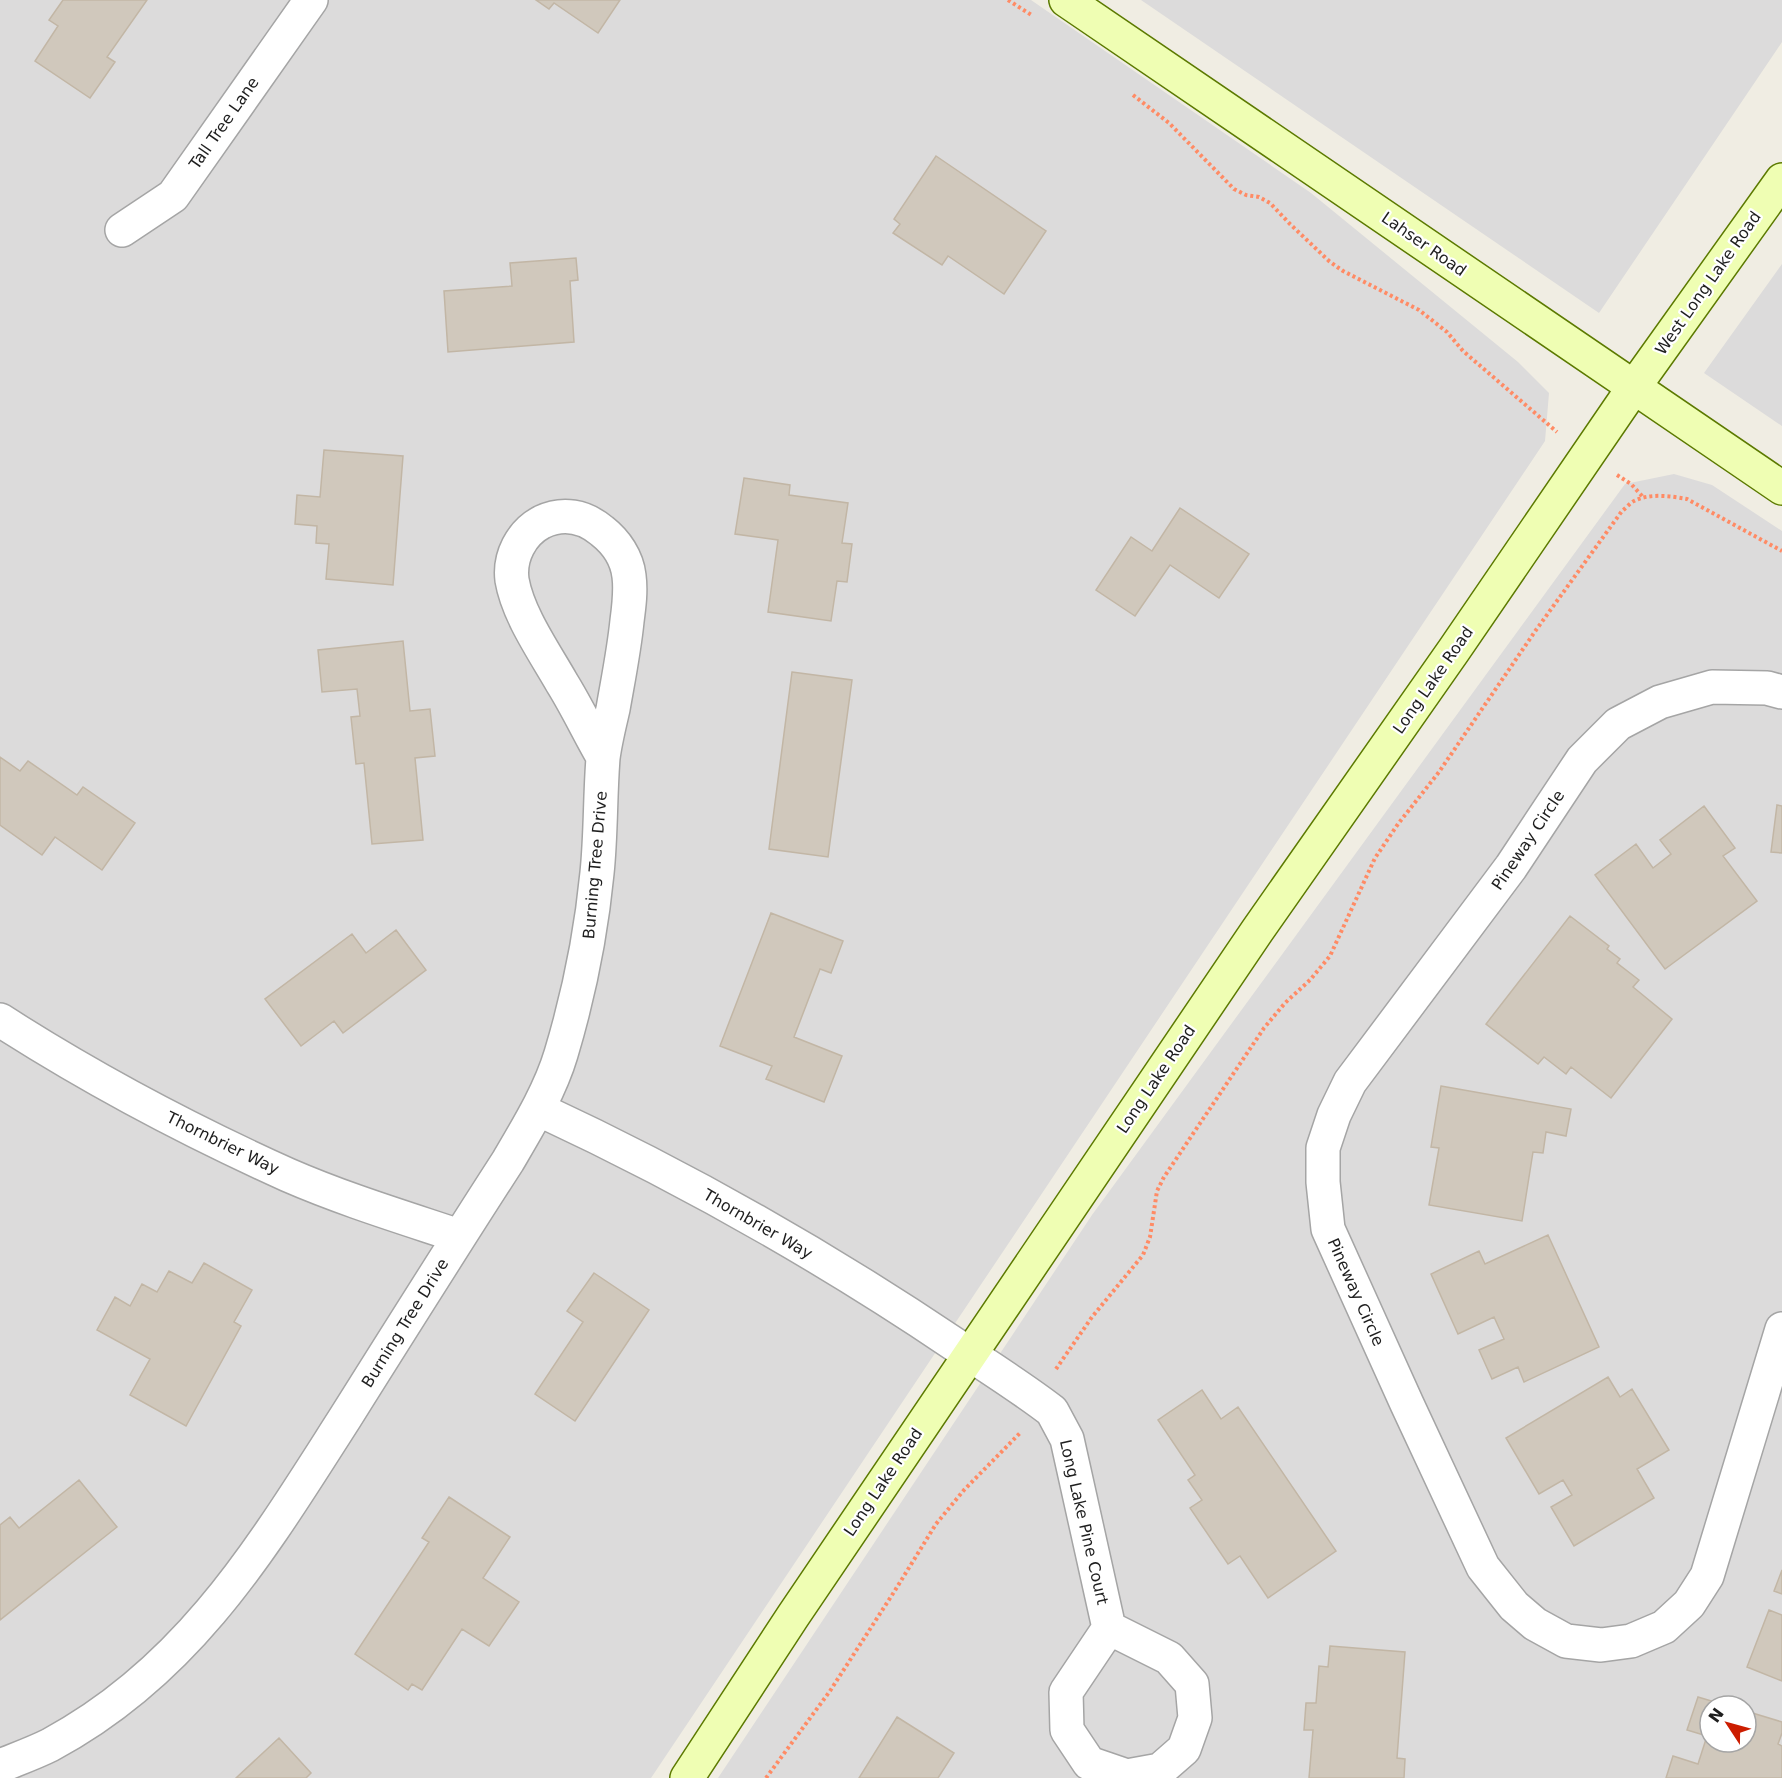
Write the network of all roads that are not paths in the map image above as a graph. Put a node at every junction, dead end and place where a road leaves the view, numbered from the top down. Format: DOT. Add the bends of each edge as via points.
graph roads {
  1 [pos="311,0"];
  2 [pos="1066,0"];
  3 [pos="1782,180"];
  4 [pos="122,230"];
  5 [pos="1634,387"];
  6 [pos="1782,488"];
  7 [pos="1782,692"];
  8 [pos="603,757"];
  9 [pos="0,1020"];
  10 [pos="538,1109"];
  11 [pos="459,1236"];
  12 [pos="1782,1329"];
  13 [pos="969,1354"];
  14 [pos="1110,1628"];
  15 [pos="0,1766"];
  16 [pos="687,1778"];
  1 -- 4 [label="street, Tall Tree Lane" via="173,196"];
  2 -- 5 [label="main road, Lahser Road"];
  3 -- 5 [label="main road, West Long Lake Road"];
  5 -- 6 [label="main road, Lahser Road"];
  5 -- 13 [label="main road, Long Lake Road"];
  7 -- 12 [label="street, Pineway Circle" via="1712,687 1660,702 1618,724 1582,760 1511,867 1350,1082 1323,1148 1323,1182 1328,1229 1484,1567 1514,1606 1534,1624 1566,1641 1601,1645 1631,1641 1664,1627 1689,1604 1707,1576"];
  8 -- 8 [label="street, Burning Tree Drive" via="623,657 629,574 622,552 595,525 579,517 550,518 521,540 513,558 516,597"];
  8 -- 10 [label="street, Burning Tree Drive" via="602,816 590,937 560,1058"];
  9 -- 11 [label="street, Thornbrier Way" via="174,1121 290,1175"];
  10 -- 11 [label="street, Burning Tree Drive"];
  10 -- 13 [label="street, Thornbrier Way" via="613,1144 753,1219 886,1298"];
  11 -- 15 [label="street, Burning Tree Drive" via="272,1532 203,1622 128,1692 79,1728 49,1746"];
  13 -- 14 [label="street, Long Lake Pine Court" via="1052,1411 1067,1439"];
  13 -- 16 [label="main road, Long Lake Road"];
  14 -- 14 [label="street" via="1169,1658 1192,1684 1196,1718 1184,1749 1160,1770 1127,1776 1089,1762 1067,1730 1066,1692"];
}
